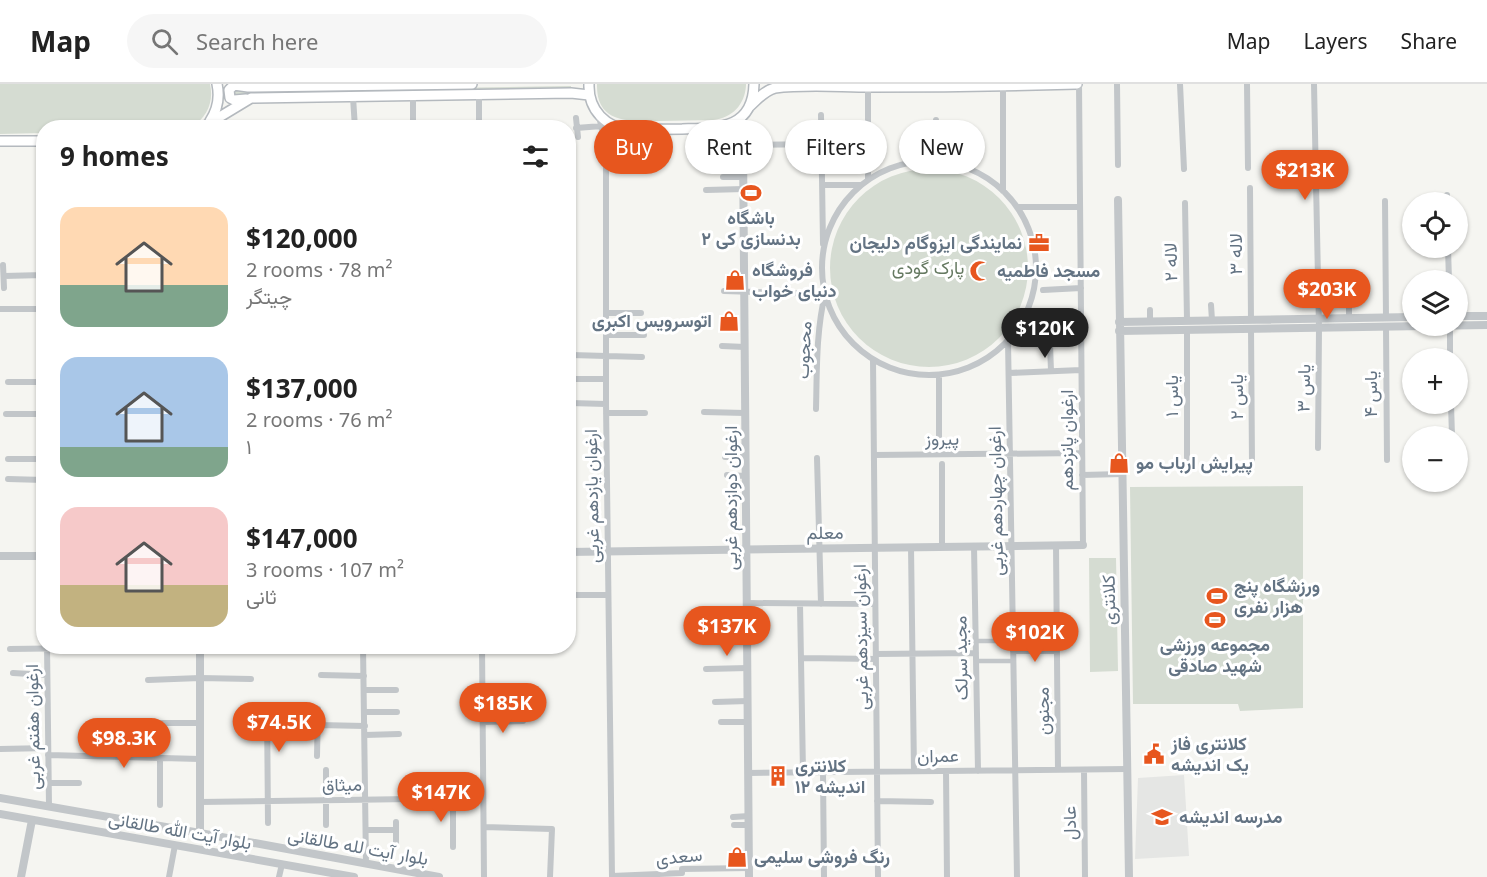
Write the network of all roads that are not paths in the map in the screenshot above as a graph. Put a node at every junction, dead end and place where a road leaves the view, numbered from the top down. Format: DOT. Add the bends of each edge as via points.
graph roads {
  1 [pos="218,84"];
  2 [pos="472,84"];
  3 [pos="588,84"];
  4 [pos="754,84"];
  5 [pos="1078,84"];
  6 [pos="1117,84"];
  7 [pos="1180,84"];
  8 [pos="1247,84"];
  9 [pos="1314,84"];
  10 [pos="353,85"];
  11 [pos="248,86"];
  12 [pos="1003,86"];
  13 [pos="868,87"];
  14 [pos="479,95"];
  15 [pos="589,95"];
  16 [pos="413,96"];
  17 [pos="353,97"];
  18 [pos="251,98"];
  19 [pos="749,106"];
  20 [pos="598,115"];
  21 [pos="821,115"];
  22 [pos="576,118"];
  23 [pos="740,118"];
  24 [pos="211,120"];
  25 [pos="216,120"];
  26 [pos="354,120"];
  27 [pos="413,120"];
  28 [pos="479,120"];
  29 [pos="600,120"];
  30 [pos="821,120"];
  31 [pos="594,127"];
  32 [pos="576,128"];
  33 [pos="578,137"];
  34 [pos="0,141"];
  35 [pos="36,141"];
  36 [pos="1118,165"];
  37 [pos="899,166"];
  38 [pos="1248,168"];
  39 [pos="1184,169"];
  40 [pos="606,174"];
  41 [pos="744,174"];
  42 [pos="822,174"];
  43 [pos="980,174"];
  44 [pos="723,177"];
  45 [pos="744,177"];
  46 [pos="868,180"];
  47 [pos="822,185"];
  48 [pos="861,185"];
  49 [pos="1250,188"];
  50 [pos="705,189"];
  51 [pos="744,189"];
  52 [pos="1003,191"];
  53 [pos="1118,200"];
  54 [pos="1385,201"];
  55 [pos="1185,203"];
  56 [pos="1019,207"];
  57 [pos="1080,207"];
  58 [pos="823,253"];
  59 [pos="3,264"];
  60 [pos="36,275"];
  61 [pos="4,276"];
  62 [pos="4,288"];
  63 [pos="1081,288"];
  64 [pos="1043,290"];
  65 [pos="724,291"];
  66 [pos="744,291"];
  67 [pos="825,294"];
  68 [pos="1211,305"];
  69 [pos="1349,306"];
  70 [pos="0,309"];
  71 [pos="36,309"];
  72 [pos="1150,310"];
  73 [pos="642,313"];
  74 [pos="606,314"];
  75 [pos="1468,316"];
  76 [pos="1487,316"];
  77 [pos="1402,317"];
  78 [pos="1049,318"];
  79 [pos="1319,318"];
  80 [pos="1334,318"];
  81 [pos="1348,318"];
  82 [pos="1386,318"];
  83 [pos="1309,319"];
  84 [pos="1187,320"];
  85 [pos="1212,320"];
  86 [pos="1251,320"];
  87 [pos="1119,321"];
  88 [pos="1150,321"];
  89 [pos="1468,326"];
  90 [pos="1487,326"];
  91 [pos="1386,327"];
  92 [pos="1402,327"];
  93 [pos="1309,328"];
  94 [pos="1319,328"];
  95 [pos="1334,328"];
  96 [pos="1251,329"];
  97 [pos="1187,330"];
  98 [pos="1119,331"];
  99 [pos="606,335"];
  100 [pos="644,335"];
  101 [pos="1008,341"];
  102 [pos="722,346"];
  103 [pos="745,347"];
  104 [pos="576,355"];
  105 [pos="606,356"];
  106 [pos="642,357"];
  107 [pos="873,360"];
  108 [pos="1081,370"];
  109 [pos="1052,371"];
  110 [pos="1009,373"];
  111 [pos="939,375"];
  112 [pos="576,379"];
  113 [pos="606,379"];
  114 [pos="8,382"];
  115 [pos="36,382"];
  116 [pos="576,403"];
  117 [pos="606,404"];
  118 [pos="816,409"];
  119 [pos="606,412"];
  120 [pos="704,412"];
  121 [pos="645,413"];
  122 [pos="746,413"];
  123 [pos="6,414"];
  124 [pos="36,414"];
  125 [pos="939,438"];
  126 [pos="1318,448"];
  127 [pos="1082,453"];
  128 [pos="1010,454"];
  129 [pos="874,455"];
  130 [pos="725,457"];
  131 [pos="746,457"];
  132 [pos="817,458"];
  133 [pos="8,459"];
  134 [pos="36,459"];
  135 [pos="1387,460"];
  136 [pos="1187,463"];
  137 [pos="942,464"];
  138 [pos="1252,464"];
  139 [pos="1122,474"];
  140 [pos="1082,475"];
  141 [pos="728,476"];
  142 [pos="746,476"];
  143 [pos="8,479"];
  144 [pos="36,480"];
  145 [pos="1056,544"];
  146 [pos="1083,544"];
  147 [pos="1011,545"];
  148 [pos="942,546"];
  149 [pos="975,546"];
  150 [pos="875,547"];
  151 [pos="911,547"];
  152 [pos="819,548"];
  153 [pos="747,549"];
  154 [pos="608,551"];
  155 [pos="576,552"];
  156 [pos="0,556"];
  157 [pos="36,556"];
  158 [pos="576,595"];
  159 [pos="608,595"];
  160 [pos="747,603"];
  161 [pos="800,604"];
  162 [pos="821,604"];
  163 [pos="875,604"];
  164 [pos="976,641"];
  165 [pos="1013,641"];
  166 [pos="36,648"];
  167 [pos="10,649"];
  168 [pos="1013,651"];
  169 [pos="1057,651"];
  170 [pos="976,653"];
  171 [pos="47,654"];
  172 [pos="200,654"];
  173 [pos="363,654"];
  174 [pos="482,654"];
  175 [pos="912,654"];
  176 [pos="876,657"];
  177 [pos="801,658"];
  178 [pos="1013,661"];
  179 [pos="976,662"];
  180 [pos="747,668"];
  181 [pos="706,669"];
  182 [pos="12,673"];
  183 [pos="47,675"];
  184 [pos="321,675"];
  185 [pos="364,676"];
  186 [pos="200,678"];
  187 [pos="251,679"];
  188 [pos="148,680"];
  189 [pos="364,690"];
  190 [pos="396,690"];
  191 [pos="748,701"];
  192 [pos="715,702"];
  193 [pos="267,705"];
  194 [pos="318,709"];
  195 [pos="364,712"];
  196 [pos="397,712"];
  197 [pos="483,722"];
  198 [pos="523,722"];
  199 [pos="721,722"];
  200 [pos="748,722"];
  201 [pos="152,723"];
  202 [pos="200,723"];
  203 [pos="318,725"];
  204 [pos="364,726"];
  205 [pos="399,734"];
  206 [pos="365,735"];
  207 [pos="0,749"];
  208 [pos="48,752"];
  209 [pos="317,756"];
  210 [pos="160,758"];
  211 [pos="200,759"];
  212 [pos="1127,769"];
  213 [pos="326,770"];
  214 [pos="1015,770"];
  215 [pos="1058,770"];
  216 [pos="1084,770"];
  217 [pos="914,771"];
  218 [pos="946,771"];
  219 [pos="978,771"];
  220 [pos="802,772"];
  221 [pos="823,772"];
  222 [pos="877,772"];
  223 [pos="748,773"];
  224 [pos="49,783"];
  225 [pos="78,783"];
  226 [pos="0,798"];
  227 [pos="453,798"];
  228 [pos="483,798"];
  229 [pos="326,800"];
  230 [pos="366,800"];
  231 [pos="268,801"];
  232 [pos="877,801"];
  233 [pos="201,802"];
  234 [pos="931,802"];
  235 [pos="160,805"];
  236 [pos="49,807"];
  237 [pos="0,814"];
  238 [pos="734,817"];
  239 [pos="32,820"];
  240 [pos="749,820"];
  241 [pos="396,822"];
  242 [pos="268,823"];
  243 [pos="326,825"];
  244 [pos="734,825"];
  245 [pos="483,827"];
  246 [pos="366,830"];
  247 [pos="396,830"];
  248 [pos="200,833"];
  249 [pos="396,843"];
  250 [pos="175,845"];
  251 [pos="453,847"];
  252 [pos="282,864"];
  253 [pos="366,864"];
  254 [pos="749,868"];
  255 [pos="677,875"];
  256 [pos="21,877"];
  257 [pos="169,877"];
  258 [pos="279,877"];
  259 [pos="353,877"];
  260 [pos="439,877"];
  261 [pos="484,877"];
  262 [pos="550,877"];
  263 [pos="612,877"];
  264 [pos="749,877"];
  265 [pos="824,877"];
  266 [pos="878,877"];
  267 [pos="947,877"];
  268 [pos="1017,877"];
  269 [pos="1085,877"];
  270 [pos="1129,877"];
  1 -- 24 [label="main road" via="218,102"];
  2 -- 10 [label="main road"];
  3 -- 15 [label="main road"];
  4 -- 19 [label="main road"];
  5 -- 12 [label="main road"];
  5 -- 57 [label="street, ارغوان پانزدهم"];
  6 -- 36 [label="street"];
  7 -- 39 [label="street"];
  8 -- 38 [label="street"];
  9 -- 79 [label="street, یاس ۳"];
  10 -- 11 [label="main road"];
  11 -- 18 [label="main road" via="234,85 229,94 234,100"];
  12 -- 13 [label="main road"];
  12 -- 52 [label="street"];
  13 -- 19 [label="main road" via="771,89"];
  13 -- 46 [label="street"];
  14 -- 15 [label="main road"];
  14 -- 16 [label="main road"];
  14 -- 28 [label="street"];
  15 -- 20 [label="main road"];
  16 -- 17 [label="main road"];
  16 -- 27 [label="street"];
  17 -- 18 [label="main road"];
  17 -- 26 [label="street"];
  18 -- 25 [label="main road"];
  19 -- 23 [label="main road"];
  20 -- 23 [label="main road" via="610,124 631,130 720,128"];
  20 -- 29 [label="street, ارغوان یازدهم غربی"];
  21 -- 30 [label="street"];
  22 -- 32 [label="street"];
  31 -- 32 [label="street"];
  32 -- 33 [label="street"];
  34 -- 35 [label="main road"];
  37 -- 46 [label="street"];
  40 -- 74 [label="street, ارغوان یازدهم غربی"];
  41 -- 45 [label="street, ارغوان دوازدهم غربی"];
  42 -- 47 [label="street"];
  43 -- 52 [label="street"];
  44 -- 45 [label="street"];
  45 -- 51 [label="street, ارغوان دوازدهم غربی"];
  46 -- 48 [label="street"];
  47 -- 48 [label="street"];
  47 -- 58 [label="street"];
  48 -- 58 [label="street" via="836,216"];
  49 -- 86 [label="street, لاله ۳"];
  50 -- 51 [label="street"];
  51 -- 66 [label="street, ارغوان دوازدهم غربی"];
  52 -- 56 [label="street"];
  53 -- 87 [label="street, کلانتری"];
  54 -- 82 [label="street"];
  55 -- 84 [label="street, لاله ۲"];
  56 -- 57 [label="street"];
  56 -- 101 [label="street" via="1032,240 1036,275 1028,308"];
  57 -- 63 [label="street, ارغوان پانزدهم"];
  58 -- 67 [label="street"];
  59 -- 61 [label="street"];
  60 -- 61 [label="street"];
  61 -- 62 [label="street"];
  63 -- 64 [label="street"];
  63 -- 108 [label="street, ارغوان پانزدهم"];
  65 -- 66 [label="street"];
  66 -- 67 [label="street"];
  66 -- 103 [label="street, ارغوان دوازدهم غربی"];
  67 -- 107 [label="street" via="842,332"];
  67 -- 118 [label="street, محجوب" via="818,335"];
  68 -- 85 [label="street"];
  69 -- 81 [label="street"];
  70 -- 71 [label="street"];
  72 -- 88 [label="street"];
  73 -- 74 [label="street"];
  74 -- 99 [label="street, ارغوان یازدهم غربی"];
  75 -- 76 [label="street"];
  77 -- 82 [label="street"];
  78 -- 109 [label="street"];
  79 -- 80 [label="street"];
  79 -- 83 [label="street"];
  79 -- 94 [label="street, یاس ۳"];
  80 -- 81 [label="street"];
  80 -- 95 [label="street" via="1328,322"];
  81 -- 82 [label="street"];
  83 -- 86 [label="street"];
  83 -- 93 [label="street" via="1314,323"];
  84 -- 85 [label="street"];
  84 -- 88 [label="street"];
  85 -- 86 [label="street"];
  87 -- 88 [label="street"];
  87 -- 98 [label="street, کلانتری"];
  89 -- 90 [label="street"];
  91 -- 92 [label="street"];
  91 -- 95 [label="street"];
  91 -- 135 [label="street, یاس ۴"];
  93 -- 94 [label="street"];
  93 -- 96 [label="street"];
  94 -- 95 [label="street"];
  94 -- 126 [label="street, یاس ۳"];
  96 -- 97 [label="street"];
  96 -- 138 [label="street, یاس ۲"];
  97 -- 98 [label="street"];
  97 -- 136 [label="street, یاس ۱"];
  98 -- 139 [label="street, کلانتری"];
  99 -- 100 [label="street"];
  99 -- 105 [label="street, ارغوان یازدهم غربی"];
  101 -- 110 [label="street, ارغوان چهاردهم غربی"];
  101 -- 111 [label="street" via="977,365"];
  102 -- 103 [label="street"];
  103 -- 122 [label="street, ارغوان دوازدهم غربی"];
  104 -- 105 [label="street"];
  105 -- 106 [label="street"];
  105 -- 113 [label="street, ارغوان یازدهم غربی"];
  107 -- 111 [label="street" via="904,373"];
  107 -- 129 [label="street, ارغوان سیزدهم غربی"];
  108 -- 109 [label="street"];
  108 -- 127 [label="street, ارغوان پانزدهم"];
  109 -- 110 [label="street"];
  110 -- 128 [label="street, ارغوان چهاردهم غربی"];
  111 -- 125 [label="street"];
  112 -- 113 [label="street"];
  113 -- 117 [label="street, ارغوان یازدهم غربی"];
  114 -- 115 [label="street"];
  116 -- 117 [label="street"];
  117 -- 119 [label="street, ارغوان یازدهم غربی"];
  119 -- 121 [label="street"];
  119 -- 154 [label="street, ارغوان یازدهم غربی"];
  120 -- 122 [label="street"];
  122 -- 131 [label="street, ارغوان دوازدهم غربی"];
  123 -- 124 [label="street"];
  127 -- 128 [label="street, پیروز"];
  127 -- 140 [label="street, ارغوان پانزدهم"];
  128 -- 129 [label="street, پیروز"];
  128 -- 147 [label="street, ارغوان چهاردهم غربی"];
  129 -- 150 [label="street, ارغوان سیزدهم غربی"];
  130 -- 131 [label="street"];
  131 -- 142 [label="street, ارغوان دوازدهم غربی"];
  132 -- 152 [label="street"];
  133 -- 134 [label="street"];
  137 -- 148 [label="street"];
  139 -- 140 [label="street"];
  139 -- 212 [label="street, کلانتری"];
  140 -- 146 [label="street, ارغوان پانزدهم"];
  141 -- 142 [label="street"];
  142 -- 153 [label="street, ارغوان دوازدهم غربی"];
  143 -- 144 [label="street"];
  145 -- 146 [label="street, معلم"];
  145 -- 147 [label="street, معلم"];
  145 -- 169 [label="street, مجنون"];
  147 -- 149 [label="street, معلم"];
  147 -- 165 [label="street, ارغوان چهاردهم غربی"];
  148 -- 149 [label="street, معلم"];
  148 -- 151 [label="street, معلم"];
  149 -- 164 [label="street, مجید سرلک"];
  150 -- 151 [label="street, معلم"];
  150 -- 152 [label="street, معلم"];
  150 -- 163 [label="street, ارغوان سیزدهم غربی"];
  151 -- 175 [label="street"];
  152 -- 153 [label="street, معلم"];
  152 -- 162 [label="street"];
  153 -- 154 [label="street, معلم"];
  153 -- 160 [label="street, ارغوان دوازدهم غربی"];
  154 -- 155 [label="street, معلم"];
  154 -- 159 [label="street, ارغوان یازدهم غربی"];
  156 -- 157 [label="street"];
  158 -- 159 [label="street"];
  159 -- 263 [label="street, ارغوان یازدهم غربی"];
  160 -- 161 [label="street"];
  160 -- 180 [label="street, ارغوان دوازدهم غربی"];
  161 -- 162 [label="street"];
  161 -- 177 [label="street"];
  162 -- 163 [label="street"];
  163 -- 176 [label="street, ارغوان سیزدهم غربی"];
  164 -- 165 [label="street"];
  164 -- 170 [label="street, مجید سرلک"];
  165 -- 168 [label="street, ارغوان چهاردهم غربی"];
  166 -- 167 [label="street"];
  168 -- 169 [label="street"];
  168 -- 178 [label="street, ارغوان چهاردهم غربی"];
  169 -- 215 [label="street, مجنون"];
  170 -- 175 [label="street"];
  170 -- 179 [label="street, مجید سرلک"];
  171 -- 183 [label="street, ارغوان هفتم غربی"];
  172 -- 186 [label="street"];
  173 -- 185 [label="street"];
  174 -- 197 [label="street"];
  175 -- 176 [label="street"];
  175 -- 217 [label="street"];
  176 -- 177 [label="street"];
  176 -- 222 [label="street, ارغوان سیزدهم غربی"];
  177 -- 220 [label="street"];
  178 -- 179 [label="street"];
  178 -- 214 [label="street, ارغوان چهاردهم غربی"];
  179 -- 219 [label="street, مجید سرلک"];
  180 -- 181 [label="street"];
  180 -- 191 [label="street, ارغوان دوازدهم غربی"];
  182 -- 183 [label="street"];
  183 -- 208 [label="street, ارغوان هفتم غربی"];
  184 -- 185 [label="street"];
  185 -- 189 [label="street"];
  186 -- 187 [label="street"];
  186 -- 188 [label="street"];
  186 -- 202 [label="street"];
  189 -- 190 [label="street"];
  189 -- 195 [label="street"];
  191 -- 192 [label="street"];
  191 -- 200 [label="street, ارغوان دوازدهم غربی"];
  193 -- 231 [label="street"];
  194 -- 203 [label="street"];
  195 -- 196 [label="street"];
  195 -- 204 [label="street"];
  197 -- 198 [label="street"];
  197 -- 228 [label="street"];
  199 -- 200 [label="street"];
  200 -- 223 [label="street, ارغوان دوازدهم غربی"];
  201 -- 202 [label="street"];
  202 -- 211 [label="street"];
  203 -- 204 [label="street"];
  203 -- 209 [label="street"];
  204 -- 206 [label="street"];
  205 -- 206 [label="street"];
  206 -- 230 [label="street"];
  207 -- 208 [label="street"];
  208 -- 210 [label="street"];
  208 -- 224 [label="street, ارغوان هفتم غربی"];
  210 -- 211 [label="street"];
  210 -- 235 [label="street"];
  211 -- 233 [label="street"];
  212 -- 216 [label="street, عمران"];
  212 -- 270 [label="street, کلانتری"];
  213 -- 229 [label="street"];
  214 -- 215 [label="street, عمران"];
  214 -- 219 [label="street, عمران"];
  214 -- 268 [label="street, ارغوان چهاردهم غربی"];
  215 -- 216 [label="street, عمران"];
  216 -- 269 [label="street, عادل"];
  217 -- 218 [label="street, عمران"];
  217 -- 222 [label="street, عمران"];
  218 -- 219 [label="street, عمران"];
  218 -- 267 [label="street"];
  220 -- 221 [label="street, عمران"];
  220 -- 223 [label="street, عمران"];
  221 -- 222 [label="street, عمران"];
  221 -- 265 [label="street"];
  222 -- 232 [label="street, ارغوان سیزدهم غربی"];
  223 -- 240 [label="street, ارغوان دوازدهم غربی"];
  224 -- 225 [label="street"];
  224 -- 236 [label="street, ارغوان هفتم غربی"];
  226 -- 236 [label="street, بلوار آیت الله طالقانی"];
  227 -- 228 [label="street, میثاق"];
  227 -- 230 [label="street, میثاق"];
  227 -- 251 [label="street"];
  228 -- 245 [label="street"];
  229 -- 230 [label="street, میثاق"];
  229 -- 231 [label="street, میثاق"];
  229 -- 243 [label="street"];
  230 -- 246 [label="street"];
  231 -- 233 [label="street, میثاق"];
  231 -- 242 [label="street"];
  232 -- 234 [label="street"];
  232 -- 266 [label="street, ارغوان سیزدهم غربی"];
  233 -- 248 [label="street"];
  236 -- 248 [label="street, بلوار آیت الله طالقانی"];
  237 -- 239 [label="street, بلوار آیت الله طالقانی"];
  238 -- 240 [label="street"];
  239 -- 250 [label="street, بلوار آیت الله طالقانی"];
  239 -- 256 [label="street"];
  240 -- 244 [label="street"];
  240 -- 254 [label="street, ارغوان دوازدهم غربی"];
  241 -- 247 [label="street"];
  245 -- 261 [label="street"];
  245 -- 262 [label="street" via="552,829"];
  246 -- 247 [label="street"];
  246 -- 253 [label="street"];
  247 -- 249 [label="street"];
  248 -- 253 [label="street, بلوار آیت لله طالقانی"];
  250 -- 252 [label="street, بلوار آیت الله طالقانی"];
  250 -- 257 [label="street"];
  252 -- 258 [label="street"];
  252 -- 259 [label="street, بلوار آیت الله طالقانی"];
  253 -- 260 [label="street, بلوار آیت لله طالقانی"];
  254 -- 255 [label="street, سعدی" via="682,869"];
  254 -- 264 [label="street, ارغوان دوازدهم غربی"];
  255 -- 263 [label="street, سعدی"];
}
